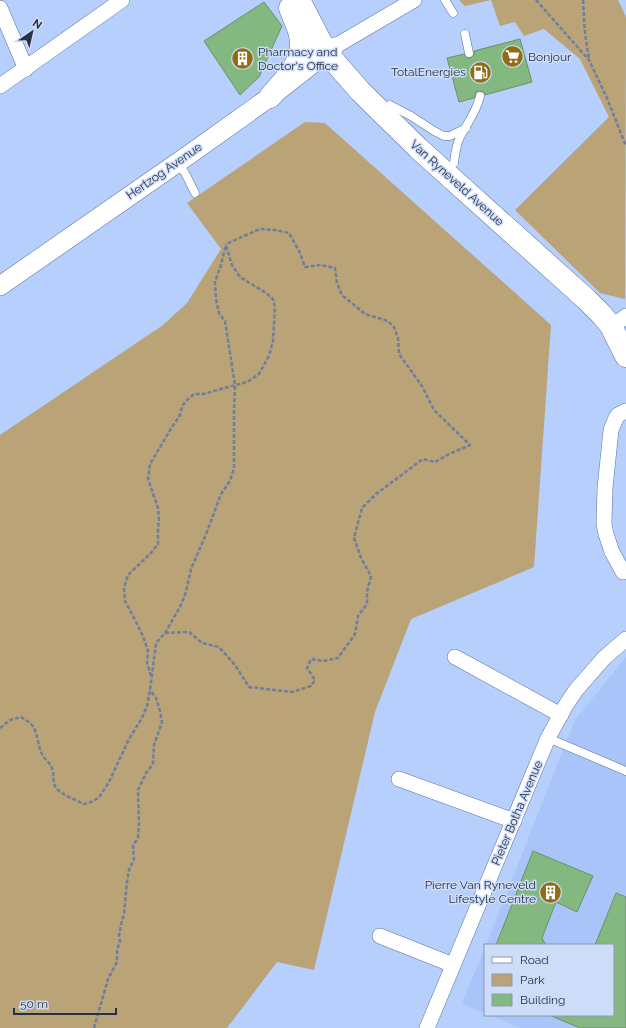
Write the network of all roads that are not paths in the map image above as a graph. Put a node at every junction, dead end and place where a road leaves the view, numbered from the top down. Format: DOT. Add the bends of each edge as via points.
graph roads {
  1 [pos="122,0"];
  2 [pos="287,0"];
  3 [pos="299,0"];
  4 [pos="311,0"];
  5 [pos="414,0"];
  6 [pos="446,0"];
  7 [pos="0,8"];
  8 [pos="453,13"];
  9 [pos="465,34"];
  10 [pos="330,49"];
  11 [pos="469,53"];
  12 [pos="26,69"];
  13 [pos="0,86"];
  14 [pos="480,96"];
  15 [pos="270,97"];
  16 [pos="390,105"];
  17 [pos="466,128"];
  18 [pos="178,162"];
  19 [pos="454,162"];
  20 [pos="195,193"];
  21 [pos="0,286"];
  22 [pos="621,323"];
  23 [pos="626,356"];
  24 [pos="626,411"];
  25 [pos="623,572"];
  26 [pos="626,639"];
  27 [pos="455,657"];
  28 [pos="561,715"];
  29 [pos="548,738"];
  30 [pos="626,771"];
  31 [pos="399,779"];
  32 [pos="514,821"];
  33 [pos="380,936"];
  34 [pos="453,964"];
  35 [pos="427,1028"];
  1 -- 12 [label="street"];
  2 -- 15 [label="main road" via="300,35 301,50 294,68"];
  3 -- 10 [label="main road, Van Ryneveld Avenue"];
  4 -- 10 [label="main road, Van Ryneveld Avenue"];
  5 -- 10 [label="street"];
  6 -- 8 [label="lane"];
  7 -- 12 [label="street"];
  9 -- 11 [label="lane"];
  10 -- 15 [label="street, Hertzog Avenue"];
  10 -- 16 [label="main road, Van Ryneveld Avenue"];
  10 -- 22 [label="main road, Van Ryneveld Avenue" via="360,91 418,148 600,314"];
  12 -- 13 [label="street"];
  14 -- 17 [label="lane"];
  15 -- 18 [label="street, Hertzog Avenue"];
  16 -- 17 [label="lane" via="444,136 450,136"];
  16 -- 19 [label="main road, Van Ryneveld Avenue"];
  17 -- 19 [label="lane" via="460,138"];
  18 -- 20 [label="lane"];
  18 -- 21 [label="street, Hertzog Avenue"];
  19 -- 22 [label="main road, Van Ryneveld Avenue" via="609,304"];
  22 -- 23 [label="main road, Van Ryneveld Avenue"];
  24 -- 25 [label="street" via="618,415 611,430 604,524 612,552"];
  26 -- 28 [label="street, Pieter Botha Avenue" via="604,658 576,690"];
  27 -- 28 [label="street"];
  28 -- 29 [label="street, Pieter Botha Avenue"];
  29 -- 30 [label="lane"];
  29 -- 32 [label="street, Pieter Botha Avenue"];
  31 -- 32 [label="street"];
  32 -- 34 [label="street, Pieter Botha Avenue"];
  33 -- 34 [label="street"];
  34 -- 35 [label="street, Pieter Botha Avenue"];
}
